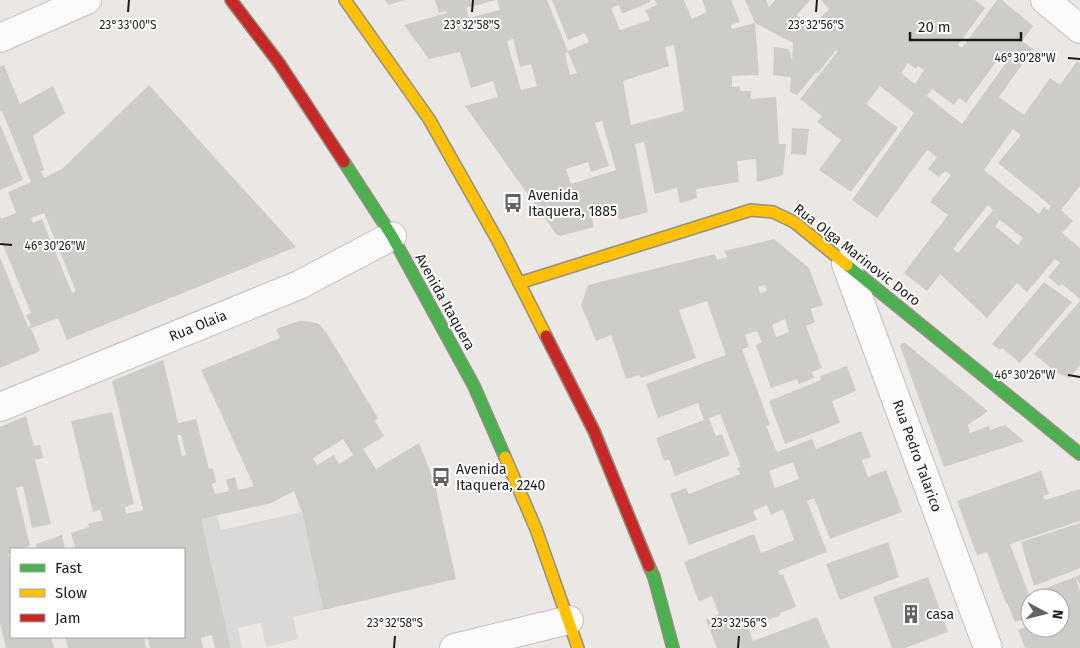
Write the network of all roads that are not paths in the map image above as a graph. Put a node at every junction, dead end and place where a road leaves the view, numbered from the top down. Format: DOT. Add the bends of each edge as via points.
graph roads {
  1 [pos="86,0"];
  2 [pos="231,0"];
  3 [pos="345,0"];
  4 [pos="1044,0"];
  5 [pos="1080,28"];
  6 [pos="0,38"];
  7 [pos="392,236"];
  8 [pos="846,264"];
  9 [pos="519,283"];
  10 [pos="0,407"];
  11 [pos="1080,454"];
  12 [pos="569,620"];
  13 [pos="454,648"];
  14 [pos="578,648"];
  15 [pos="673,648"];
  16 [pos="988,648"];
  1 -- 6 [label="street"];
  2 -- 7 [label="main road, Avenida Itaquera" via="279,62"];
  3 -- 9 [label="main road" via="429,119"];
  4 -- 5 [label="street"];
  7 -- 10 [label="street, Rua Olaia" via="299,285"];
  7 -- 12 [label="main road, Avenida Itaquera" via="474,386 536,529"];
  8 -- 9 [label="main road, Rua Olga Marinovic Doro" via="794,222 773,212 751,210"];
  8 -- 11 [label="main road, Rua Olga Marinovic Doro"];
  8 -- 16 [label="street, Rua Pedro Talarico"];
  9 -- 15 [label="main road" via="594,431 654,577"];
  12 -- 13 [label="street"];
  12 -- 14 [label="main road, Avenida Itaquera"];
}
